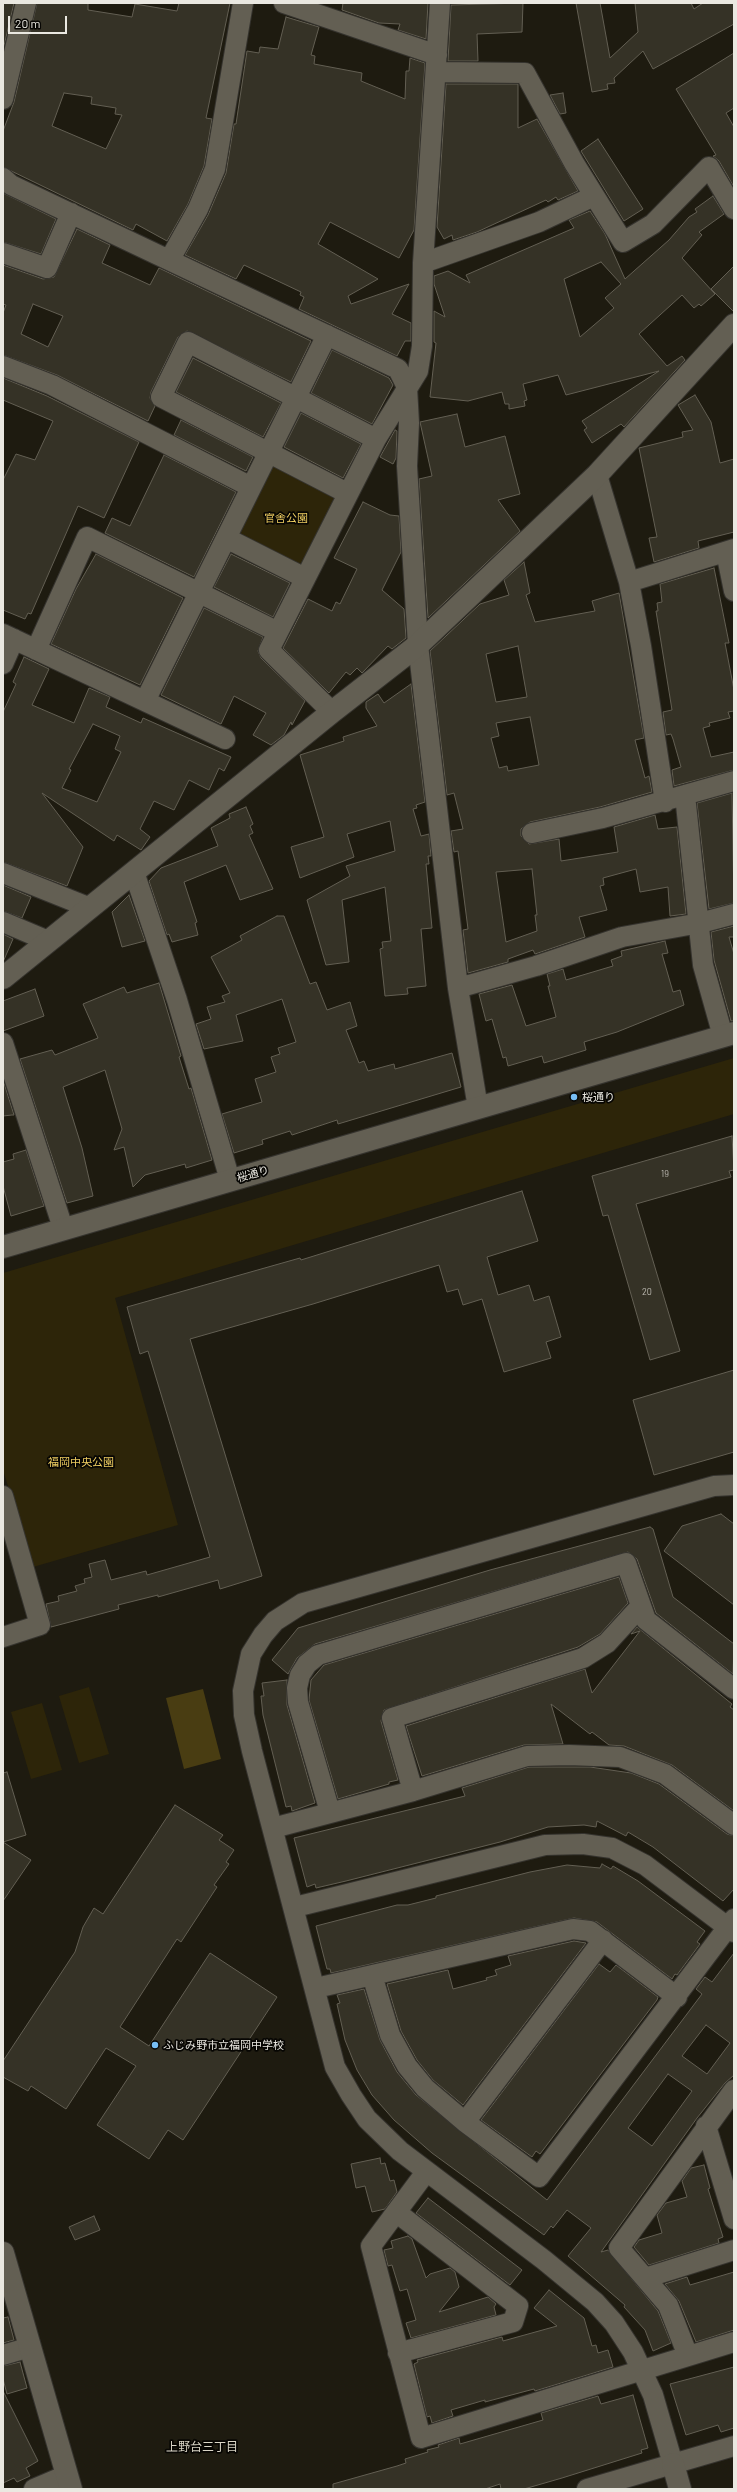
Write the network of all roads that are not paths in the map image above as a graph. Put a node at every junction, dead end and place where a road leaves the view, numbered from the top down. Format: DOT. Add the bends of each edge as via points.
graph roads {
  1 [pos="26,3"];
  2 [pos="244,3"];
  3 [pos="284,3"];
  4 [pos="440,3"];
  5 [pos="436,64"];
  6 [pos="3,99"];
  7 [pos="3,178"];
  8 [pos="594,196"];
  9 [pos="734,209"];
  10 [pos="71,213"];
  11 [pos="3,253"];
  12 [pos="170,259"];
  13 [pos="423,264"];
  14 [pos="734,326"];
  15 [pos="327,335"];
  16 [pos="3,366"];
  17 [pos="407,387"];
  18 [pos="296,397"];
  19 [pos="376,438"];
  20 [pos="268,453"];
  21 [pos="597,475"];
  22 [pos="251,487"];
  23 [pos="347,493"];
  24 [pos="226,538"];
  25 [pos="730,550"];
  26 [pos="305,578"];
  27 [pos="629,582"];
  28 [pos="734,591"];
  29 [pos="198,594"];
  30 [pos="278,632"];
  31 [pos="8,637"];
  32 [pos="418,645"];
  33 [pos="36,650"];
  34 [pos="3,664"];
  35 [pos="145,701"];
  36 [pos="332,712"];
  37 [pos="225,739"];
  38 [pos="734,781"];
  39 [pos="685,795"];
  40 [pos="665,802"];
  41 [pos="532,834"];
  42 [pos="134,872"];
  43 [pos="3,873"];
  44 [pos="88,908"];
  45 [pos="734,914"];
  46 [pos="3,922"];
  47 [pos="700,923"];
  48 [pos="48,941"];
  49 [pos="3,978"];
  50 [pos="458,988"];
  51 [pos="729,1035"];
  52 [pos="3,1043"];
  53 [pos="478,1108"];
  54 [pos="230,1180"];
  55 [pos="63,1228"];
  56 [pos="3,1247"];
  57 [pos="734,1485"];
  58 [pos="3,1496"];
  59 [pos="640,1607"];
  60 [pos="3,1637"];
  61 [pos="734,1689"];
  62 [pos="413,1791"];
  63 [pos="330,1812"];
  64 [pos="734,1825"];
  65 [pos="273,1828"];
  66 [pos="295,1907"];
  67 [pos="732,1926"];
  68 [pos="603,1940"];
  69 [pos="372,1975"];
  70 [pos="316,1988"];
  71 [pos="677,1997"];
  72 [pos="734,2090"];
  73 [pos="466,2122"];
  74 [pos="706,2126"];
  75 [pos="426,2172"];
  76 [pos="396,2212"];
  77 [pos="734,2219"];
  78 [pos="734,2250"];
  79 [pos="3,2253"];
  80 [pos="645,2278"];
  81 [pos="734,2342"];
  82 [pos="30,2348"];
  83 [pos="398,2353"];
  84 [pos="3,2355"];
  85 [pos="688,2356"];
  86 [pos="642,2372"];
  87 [pos="734,2446"];
  88 [pos="673,2464"];
  89 [pos="69,2482"];
  90 [pos="34,2489"];
  91 [pos="587,2489"];
  92 [pos="680,2489"];
  1 -- 6 [label="street"];
  2 -- 12 [label="street" via="215,169 198,210"];
  3 -- 5 [label="street"];
  4 -- 5 [label="street"];
  5 -- 8 [label="street" via="525,74"];
  5 -- 13 [label="street"];
  7 -- 10 [label="street" via="11,185"];
  8 -- 9 [label="street" via="623,242 653,224 709,167"];
  8 -- 13 [label="street" via="539,222"];
  10 -- 11 [label="street" via="47,268"];
  10 -- 12 [label="street"];
  12 -- 15 [label="street"];
  13 -- 17 [label="street" via="422,346 418,371"];
  14 -- 21 [label="street"];
  15 -- 17 [label="street" via="398,369"];
  15 -- 18 [label="street"];
  16 -- 22 [label="street" via="52,385"];
  17 -- 19 [label="street"];
  17 -- 32 [label="street" via="408,503"];
  18 -- 19 [label="street"];
  18 -- 20 [label="street"];
  18 -- 20 [label="street" via="188,342 161,397"];
  19 -- 23 [label="street"];
  20 -- 22 [label="street"];
  20 -- 23 [label="street"];
  21 -- 27 [label="street"];
  21 -- 32 [label="street"];
  22 -- 24 [label="street"];
  23 -- 26 [label="street"];
  24 -- 26 [label="street"];
  24 -- 29 [label="street"];
  25 -- 27 [label="street"];
  25 -- 28 [label="street"];
  26 -- 30 [label="street"];
  27 -- 40 [label="street" via="642,646"];
  29 -- 30 [label="street"];
  29 -- 33 [label="street" via="87,537"];
  29 -- 35 [label="street"];
  30 -- 36 [label="street" via="269,650"];
  31 -- 33 [label="street"];
  31 -- 34 [label="street"];
  32 -- 36 [label="street"];
  32 -- 50 [label="street"];
  33 -- 35 [label="street"];
  35 -- 37 [label="street"];
  36 -- 42 [label="street"];
  38 -- 39 [label="street"];
  39 -- 40 [label="street"];
  39 -- 47 [label="street"];
  40 -- 41 [label="street"];
  42 -- 44 [label="street"];
  42 -- 54 [label="street" via="178,1000"];
  43 -- 44 [label="street"];
  44 -- 48 [label="street"];
  45 -- 47 [label="street"];
  46 -- 48 [label="street"];
  47 -- 50 [label="street" via="622,937 536,966"];
  47 -- 51 [label="street" via="703,965"];
  48 -- 49 [label="street"];
  50 -- 53 [label="street"];
  51 -- 53 [label="street, 桜通り"];
  52 -- 55 [label="street"];
  53 -- 54 [label="street, 桜通り"];
  54 -- 55 [label="street, 桜通り"];
  55 -- 56 [label="street, 桜通り"];
  57 -- 65 [label="street" via="714,1486 318,1598 303,1603 285,1614 263,1635 251,1654 243,1691 244,1715"];
  58 -- 60 [label="street" via="40,1625"];
  59 -- 61 [label="street" via="646,1620"];
  59 -- 62 [label="street" via="607,1643 583,1658 392,1718"];
  59 -- 63 [label="street" via="626,1562 318,1655 307,1664 300,1675 297,1688 298,1702"];
  62 -- 63 [label="street"];
  62 -- 64 [label="street" via="527,1756 620,1757 665,1774"];
  63 -- 65 [label="street"];
  65 -- 66 [label="street"];
  66 -- 67 [label="street" via="545,1845 583,1844 612,1848 645,1865"];
  66 -- 70 [label="street"];
  67 -- 71 [label="street"];
  68 -- 69 [label="street" via="590,1931 573,1929"];
  68 -- 71 [label="street"];
  68 -- 73 [label="street"];
  69 -- 70 [label="street"];
  69 -- 73 [label="street" via="390,2035 407,2066 425,2088"];
  70 -- 75 [label="street" via="336,2067 351,2095 372,2124"];
  71 -- 73 [label="street" via="539,2177"];
  72 -- 74 [label="street"];
  74 -- 77 [label="street"];
  74 -- 80 [label="street" via="619,2248"];
  75 -- 76 [label="street"];
  75 -- 86 [label="street" via="544,2260 595,2302 614,2323"];
  76 -- 83 [label="street" via="370,2246"];
  76 -- 83 [label="street" via="518,2306 513,2322"];
  78 -- 80 [label="street"];
  79 -- 82 [label="street"];
  80 -- 85 [label="street" via="668,2305"];
  81 -- 85 [label="street"];
  82 -- 84 [label="street"];
  82 -- 89 [label="street"];
  83 -- 86 [label="street" via="420,2438"];
  85 -- 86 [label="street"];
  86 -- 88 [label="street" via="653,2395"];
  87 -- 88 [label="street"];
  88 -- 91 [label="street"];
  88 -- 92 [label="street"];
  89 -- 90 [label="street"];
}
